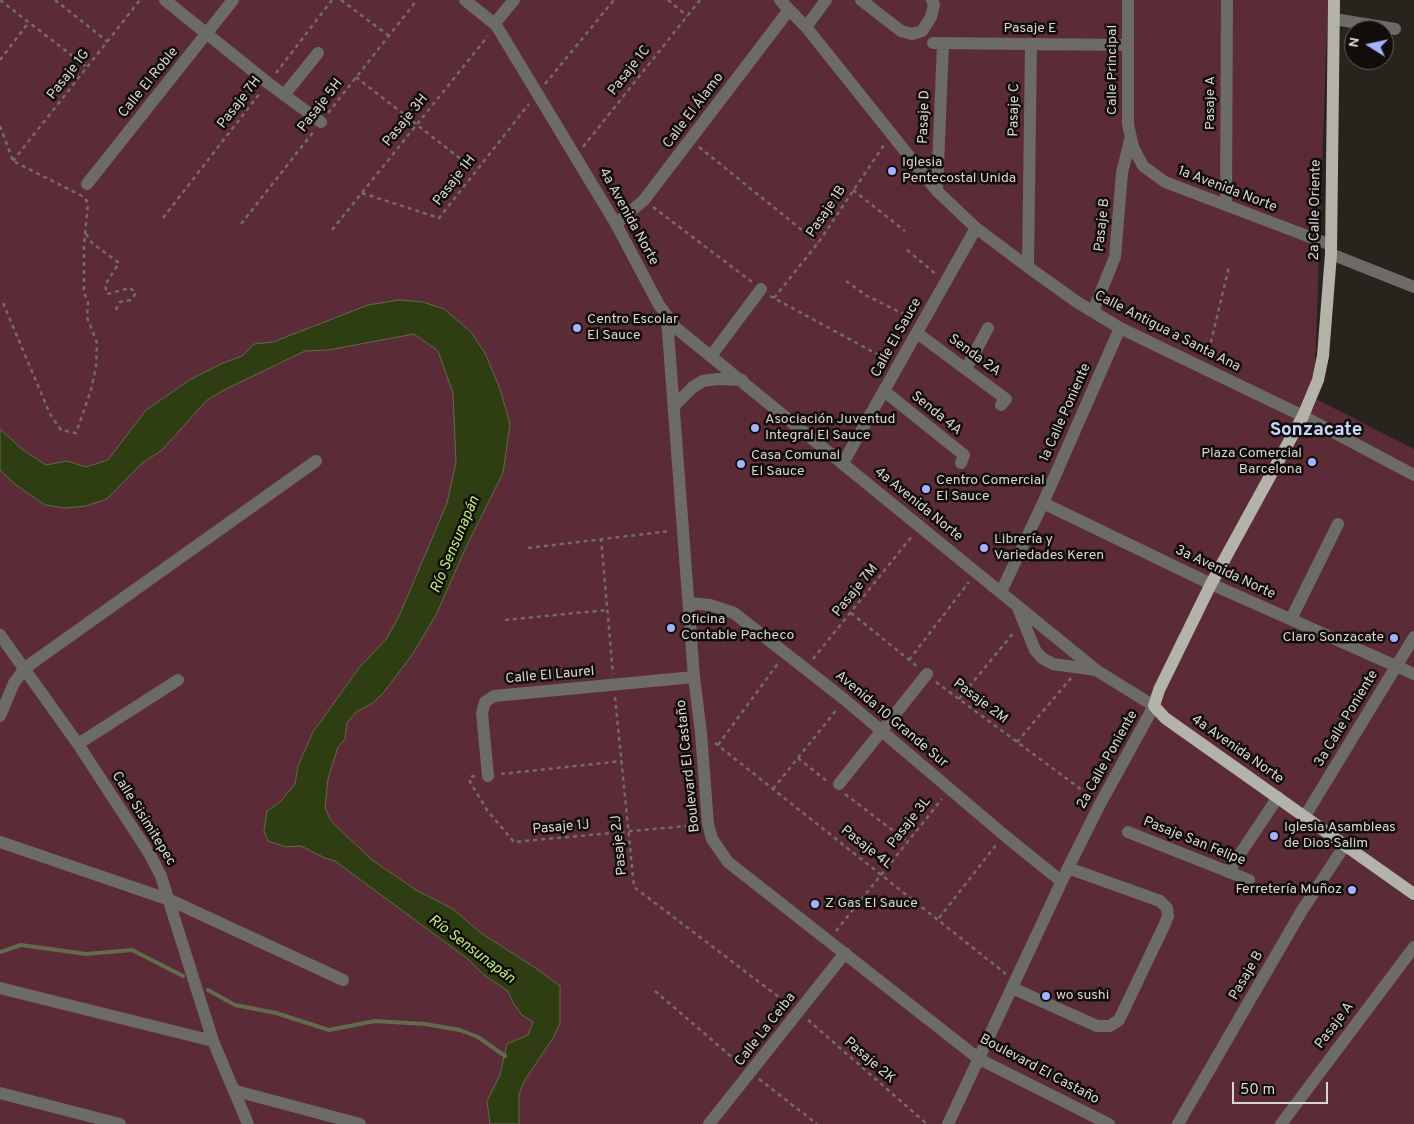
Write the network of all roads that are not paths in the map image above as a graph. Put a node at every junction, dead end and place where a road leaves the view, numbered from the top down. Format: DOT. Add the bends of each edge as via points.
graph roads {
  1 [pos="165,0"];
  2 [pos="233,0"];
  3 [pos="465,0"];
  4 [pos="514,0"];
  5 [pos="826,0"];
  6 [pos="860,0"];
  7 [pos="932,0"];
  8 [pos="1128,0"];
  9 [pos="1227,0"];
  10 [pos="1334,0"];
  11 [pos="784,5"];
  12 [pos="1334,19"];
  13 [pos="495,24"];
  14 [pos="806,27"];
  15 [pos="1395,29"];
  16 [pos="208,34"];
  17 [pos="938,43"];
  18 [pos="1030,44"];
  19 [pos="1127,44"];
  20 [pos="318,53"];
  21 [pos="284,95"];
  22 [pos="321,122"];
  23 [pos="1130,140"];
  24 [pos="87,184"];
  25 [pos="937,192"];
  26 [pos="1226,206"];
  27 [pos="616,224"];
  28 [pos="976,228"];
  29 [pos="1331,249"];
  30 [pos="1028,267"];
  31 [pos="1414,287"];
  32 [pos="761,289"];
  33 [pos="1093,312"];
  34 [pos="667,318"];
  35 [pos="920,328"];
  36 [pos="988,328"];
  37 [pos="1120,328"];
  38 [pos="712,356"];
  39 [pos="966,369"];
  40 [pos="742,380"];
  41 [pos="884,391"];
  42 [pos="1001,405"];
  43 [pos="674,406"];
  44 [pos="1304,416"];
  45 [pos="316,461"];
  46 [pos="844,463"];
  47 [pos="961,463"];
  48 [pos="1414,475"];
  49 [pos="1043,503"];
  50 [pos="1338,524"];
  51 [pos="1211,584"];
  52 [pos="1001,592"];
  53 [pos="690,604"];
  54 [pos="1017,606"];
  55 [pos="1290,619"];
  56 [pos="0,635"];
  57 [pos="1414,638"];
  58 [pos="1396,666"];
  59 [pos="25,668"];
  60 [pos="1096,670"];
  61 [pos="927,674"];
  62 [pos="1414,674"];
  63 [pos="694,677"];
  64 [pos="178,680"];
  65 [pos="1154,706"];
  66 [pos="0,716"];
  67 [pos="882,731"];
  68 [pos="78,744"];
  69 [pos="488,776"];
  70 [pos="838,787"];
  71 [pos="1278,797"];
  72 [pos="1305,816"];
  73 [pos="1128,832"];
  74 [pos="0,842"];
  75 [pos="1345,845"];
  76 [pos="1068,868"];
  77 [pos="1228,872"];
  78 [pos="1249,880"];
  79 [pos="1061,881"];
  80 [pos="1414,894"];
  81 [pos="170,900"];
  82 [pos="1414,947"];
  83 [pos="845,953"];
  84 [pos="343,980"];
  85 [pos="1014,985"];
  86 [pos="0,988"];
  87 [pos="213,1041"];
  88 [pos="979,1059"];
  89 [pos="236,1091"];
  90 [pos="0,1092"];
  91 [pos="120,1124"];
  92 [pos="248,1124"];
  93 [pos="360,1124"];
  94 [pos="709,1124"];
  95 [pos="948,1124"];
  96 [pos="1109,1124"];
  97 [pos="1178,1124"];
  98 [pos="1281,1124"];
  1 -- 16 [label="street"];
  2 -- 16 [label="street, Calle El Roble"];
  3 -- 13 [label="street, 4a Avenida Norte"];
  4 -- 13 [label="street"];
  5 -- 14 [label="street"];
  6 -- 7 [label="street" via="901,31 912,34 922,31 931,17"];
  8 -- 19 [label="street, Calle Principal"];
  9 -- 26 [label="street, Pasaje A"];
  10 -- 12 [label="main road, 2a Calle Oriente"];
  11 -- 14 [label="street, Calle Antigua a Santa Ana"];
  11 -- 27 [label="street, Calle El Álamo" via="691,140 634,211"];
  12 -- 15 [label="street"];
  12 -- 29 [label="main road, 2a Calle Oriente"];
  13 -- 27 [label="street, 4a Avenida Norte"];
  14 -- 25 [label="street, Calle Antigua a Santa Ana"];
  16 -- 21 [label="street"];
  16 -- 24 [label="street, Calle El Roble"];
  17 -- 18 [label="street, Pasaje E"];
  17 -- 25 [label="street, Pasaje D"];
  18 -- 19 [label="street, Pasaje E"];
  18 -- 30 [label="street, Pasaje C"];
  19 -- 23 [label="street, Calle Principal"];
  20 -- 21 [label="street"];
  21 -- 22 [label="street"];
  23 -- 26 [label="street, 1a Avenida Norte" via="1143,166 1153,176"];
  23 -- 33 [label="street, Pasaje B" via="1122,172 1116,257"];
  25 -- 28 [label="street, Calle Antigua a Santa Ana"];
  26 -- 29 [label="street, 1a Avenida Norte"];
  27 -- 34 [label="street, 4a Avenida Norte"];
  28 -- 30 [label="street, Calle Antigua a Santa Ana"];
  28 -- 35 [label="street, Calle El Sauce"];
  29 -- 31 [label="street, 1a Avenida Norte"];
  29 -- 44 [label="main road, 2a Calle Oriente" via="1323,356"];
  30 -- 33 [label="street, Calle Antigua a Santa Ana"];
  32 -- 38 [label="street"];
  33 -- 37 [label="street, Calle Antigua a Santa Ana"];
  34 -- 38 [label="street, 4a Avenida Norte"];
  34 -- 43 [label="street, Boulevard El Castaño"];
  35 -- 39 [label="street, Senda 2A"];
  35 -- 41 [label="street, Calle El Sauce"];
  36 -- 39 [label="street"];
  37 -- 44 [label="street, Calle Antigua a Santa Ana"];
  37 -- 49 [label="street, 1a Calle Poniente"];
  38 -- 40 [label="street, 4a Avenida Norte"];
  39 -- 42 [label="street, Senda 2A" via="1006,399"];
  40 -- 43 [label="street" via="702,381"];
  40 -- 46 [label="street, 4a Avenida Norte"];
  41 -- 46 [label="street, Calle El Sauce"];
  41 -- 47 [label="street, Senda 4A" via="964,455"];
  43 -- 53 [label="street, Boulevard El Castaño"];
  44 -- 48 [label="street, Calle Antigua a Santa Ana"];
  44 -- 51 [label="main road, 2a Calle Poniente"];
  45 -- 59 [label="street"];
  46 -- 52 [label="street, 4a Avenida Norte"];
  49 -- 51 [label="street, 3a Avenida Norte"];
  49 -- 52 [label="street, 1a Calle Poniente"];
  50 -- 55 [label="street"];
  51 -- 55 [label="street, 3a Avenida Norte"];
  51 -- 65 [label="main road, 2a Calle Poniente"];
  52 -- 54 [label="street, 4a Avenida Norte"];
  53 -- 63 [label="street, Boulevard El Castaño"];
  53 -- 67 [label="street, Avenida 10 Grande Sur" via="710,605 734,613"];
  54 -- 60 [label="street, 4a Avenida Norte"];
  54 -- 60 [label="street" via="1035,650 1042,658 1053,664"];
  55 -- 58 [label="street, 3a Avenida Norte"];
  56 -- 59 [label="street, Calle Sisimitepec"];
  57 -- 58 [label="street, 3a Calle Poniente"];
  58 -- 62 [label="street, 3a Avenida Norte"];
  58 -- 72 [label="street, 3a Calle Poniente"];
  59 -- 66 [label="street"];
  59 -- 68 [label="street, Calle Sisimitepec"];
  60 -- 65 [label="street, 4a Avenida Norte"];
  61 -- 67 [label="street"];
  63 -- 69 [label="street, Calle El Laurel" via="494,696 485,702 482,713"];
  63 -- 83 [label="street, Boulevard El Castaño" via="712,838 728,862"];
  64 -- 68 [label="street"];
  65 -- 71 [label="main road, 4a Avenida Norte" via="1165,718"];
  65 -- 76 [label="street, 2a Calle Poniente"];
  67 -- 70 [label="street"];
  67 -- 79 [label="street, Avenida 10 Grande Sur"];
  68 -- 81 [label="street, Calle Sisimitepec" via="149,853"];
  71 -- 72 [label="main road, 4a Avenida Norte"];
  71 -- 77 [label="street"];
  72 -- 75 [label="main road, 4a Avenida Norte"];
  73 -- 77 [label="street, Pasaje San Felipe"];
  74 -- 81 [label="street"];
  75 -- 80 [label="main road, 4a Avenida Norte"];
  75 -- 97 [label="street, Pasaje B" via="1301,912"];
  76 -- 79 [label="street, 2a Calle Poniente"];
  76 -- 85 [label="street" via="1160,901 1167,908 1164,926 1118,1020 1110,1026 1097,1026"];
  77 -- 78 [label="street, Pasaje San Felipe"];
  79 -- 85 [label="street, 2a Calle Poniente"];
  81 -- 84 [label="street"];
  81 -- 87 [label="street, Calle Sisimitepec"];
  82 -- 98 [label="street, Pasaje A"];
  83 -- 88 [label="street, Boulevard El Castaño"];
  83 -- 94 [label="street, Calle La Ceiba"];
  85 -- 88 [label="street, 2a Calle Poniente"];
  86 -- 87 [label="street"];
  87 -- 89 [label="street, Calle Sisimitepec"];
  88 -- 95 [label="street, 2a Calle Poniente"];
  88 -- 96 [label="street, Boulevard El Castaño"];
  89 -- 92 [label="street, Calle Sisimitepec"];
  89 -- 93 [label="street"];
  90 -- 91 [label="street"];
}
